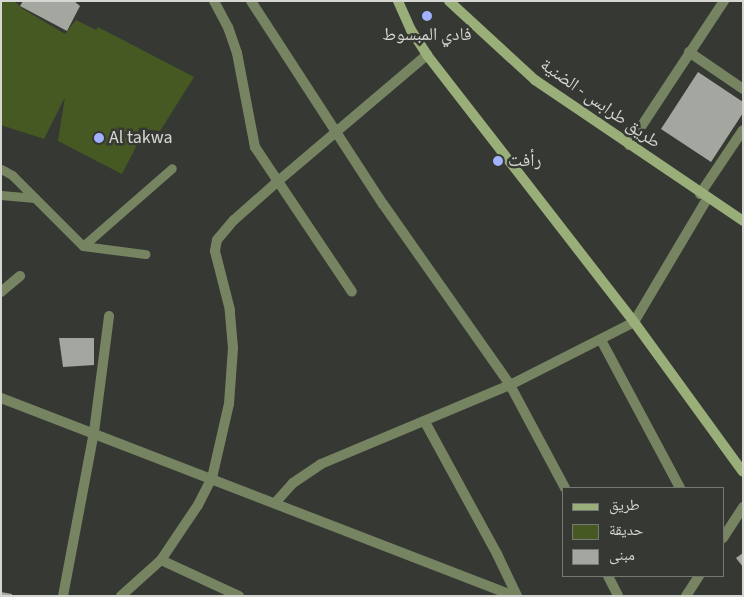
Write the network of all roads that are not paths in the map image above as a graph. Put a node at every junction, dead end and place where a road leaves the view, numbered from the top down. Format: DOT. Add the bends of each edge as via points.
graph roads {
  1 [pos="214,1"];
  2 [pos="251,1"];
  3 [pos="398,1"];
  4 [pos="448,1"];
  5 [pos="724,1"];
  6 [pos="689,52"];
  7 [pos="427,55"];
  8 [pos="743,89"];
  9 [pos="743,130"];
  10 [pos="336,132"];
  11 [pos="629,145"];
  12 [pos="172,168"];
  13 [pos="1,169"];
  14 [pos="277,182"];
  15 [pos="1,195"];
  16 [pos="704,196"];
  17 [pos="35,198"];
  18 [pos="743,221"];
  19 [pos="83,246"];
  20 [pos="145,254"];
  21 [pos="20,276"];
  22 [pos="1,292"];
  23 [pos="352,292"];
  24 [pos="109,316"];
  25 [pos="634,322"];
  26 [pos="601,340"];
  27 [pos="510,385"];
  28 [pos="1,398"];
  29 [pos="426,422"];
  30 [pos="94,432"];
  31 [pos="743,472"];
  32 [pos="212,478"];
  33 [pos="564,487"];
  34 [pos="679,487"];
  35 [pos="275,504"];
  36 [pos="743,507"];
  37 [pos="724,536"];
  38 [pos="161,560"];
  39 [pos="608,577"];
  40 [pos="698,577"];
  41 [pos="63,596"];
  42 [pos="121,596"];
  43 [pos="239,596"];
  44 [pos="516,596"];
  45 [pos="618,596"];
  46 [pos="686,596"];
  1 -- 14 [label="street" via="228,27 236,53 255,147"];
  2 -- 10 [label="street"];
  3 -- 7 [label="main road"];
  4 -- 11 [label="main road, طريق طرابس - الضنية" via="536,80"];
  5 -- 6 [label="street"];
  6 -- 8 [label="street"];
  6 -- 11 [label="street"];
  7 -- 10 [label="street"];
  7 -- 25 [label="main road"];
  9 -- 16 [label="street"];
  10 -- 14 [label="street"];
  10 -- 27 [label="street"];
  11 -- 16 [label="main road, طريق طرابس - الضنية"];
  12 -- 19 [label="lane"];
  13 -- 17 [label="lane" via="12,175"];
  14 -- 23 [label="street"];
  14 -- 32 [label="street" via="234,220 215,244 230,310 233,348 228,404"];
  15 -- 17 [label="lane"];
  16 -- 18 [label="main road, طريق طرابس - الضنية"];
  16 -- 25 [label="street"];
  17 -- 19 [label="lane"];
  19 -- 20 [label="lane"];
  21 -- 22 [label="street"];
  24 -- 30 [label="street"];
  25 -- 26 [label="street"];
  25 -- 31 [label="main road"];
  26 -- 27 [label="street"];
  26 -- 34 [label="street"];
  27 -- 29 [label="street"];
  27 -- 33 [label="street"];
  28 -- 30 [label="street"];
  29 -- 35 [label="street" via="321,464 293,484"];
  29 -- 44 [label="street"];
  30 -- 32 [label="street"];
  30 -- 41 [label="street"];
  32 -- 35 [label="street"];
  32 -- 38 [label="street"];
  35 -- 44 [label="street"];
  36 -- 37 [label="street"];
  38 -- 42 [label="street"];
  38 -- 43 [label="street"];
  39 -- 45 [label="street"];
  40 -- 46 [label="street"];
}
